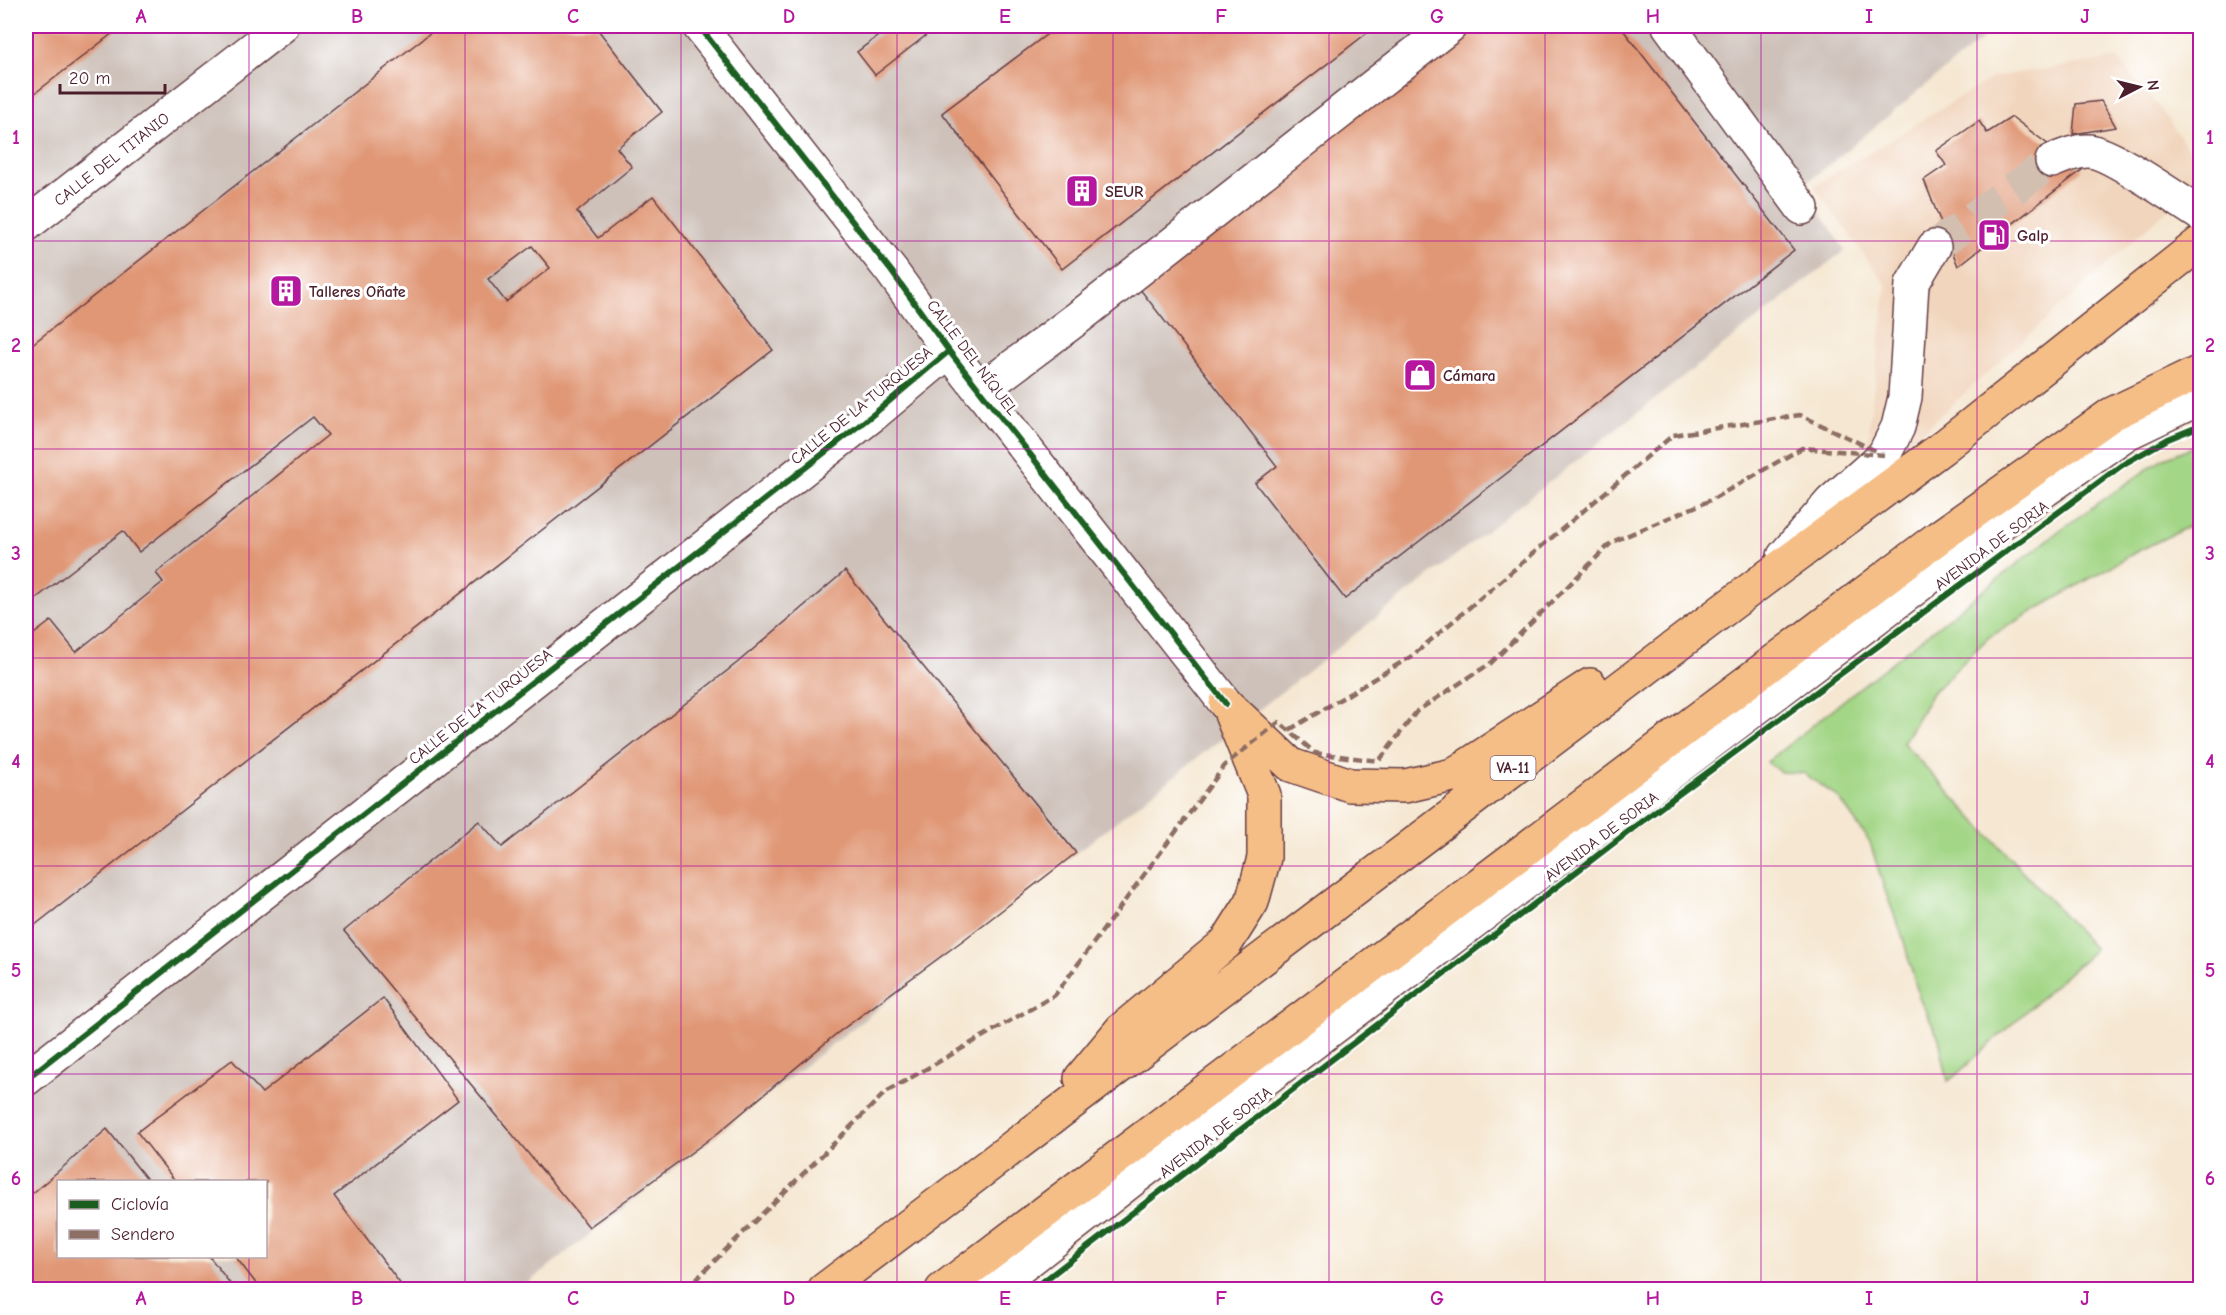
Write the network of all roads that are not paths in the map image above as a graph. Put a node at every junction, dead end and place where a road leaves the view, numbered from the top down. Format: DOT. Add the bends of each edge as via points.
graph roads {
  1 [pos="282,26"];
  2 [pos="699,26"];
  3 [pos="1450,26"];
  4 [pos="1669,26"];
  5 [pos="2052,161"];
  6 [pos="1802,208"];
  7 [pos="2200,214"];
  8 [pos="26,225"];
  9 [pos="2200,243"];
  10 [pos="1934,247"];
  11 [pos="949,351"];
  12 [pos="2200,372"];
  13 [pos="980,391"];
  14 [pos="2200,398"];
  15 [pos="1763,580"];
  16 [pos="1226,704"];
  17 [pos="26,1079"];
  18 [pos="1047,1120"];
  19 [pos="824,1290"];
  20 [pos="942,1290"];
  21 [pos="991,1290"];
  1 -- 8 [label="street, CALLE DEL TITANIO"];
  2 -- 11 [label="street, CALLE DEL NÍQUEL"];
  3 -- 13 [label="street"];
  4 -- 6 [label="street"];
  5 -- 7 [label="street" via="2090,151 2107,156"];
  9 -- 15 [label="highway, VA-11" via="1942,448"];
  10 -- 15 [label="street" via="1912,284 1905,397 1898,427 1884,455 1831,502"];
  11 -- 13 [label="street, CALLE DEL NÍQUEL"];
  11 -- 17 [label="street, CALLE DE LA TURQUESA"];
  12 -- 20 [label="highway" via="2112,414 1939,537"];
  13 -- 16 [label="street, CALLE DEL NÍQUEL"];
  14 -- 21 [label="street, AVENIDA DE SORIA" via="2127,433 2045,490"];
  15 -- 16 [label="highway" via="1453,775 1405,786 1350,785 1291,765"];
  15 -- 18 [label="highway, VA-11"];
  16 -- 18 [label="highway" via="1264,795 1264,858 1252,902 1226,943 1121,1030"];
  18 -- 19 [label="highway, VA-11"];
}
